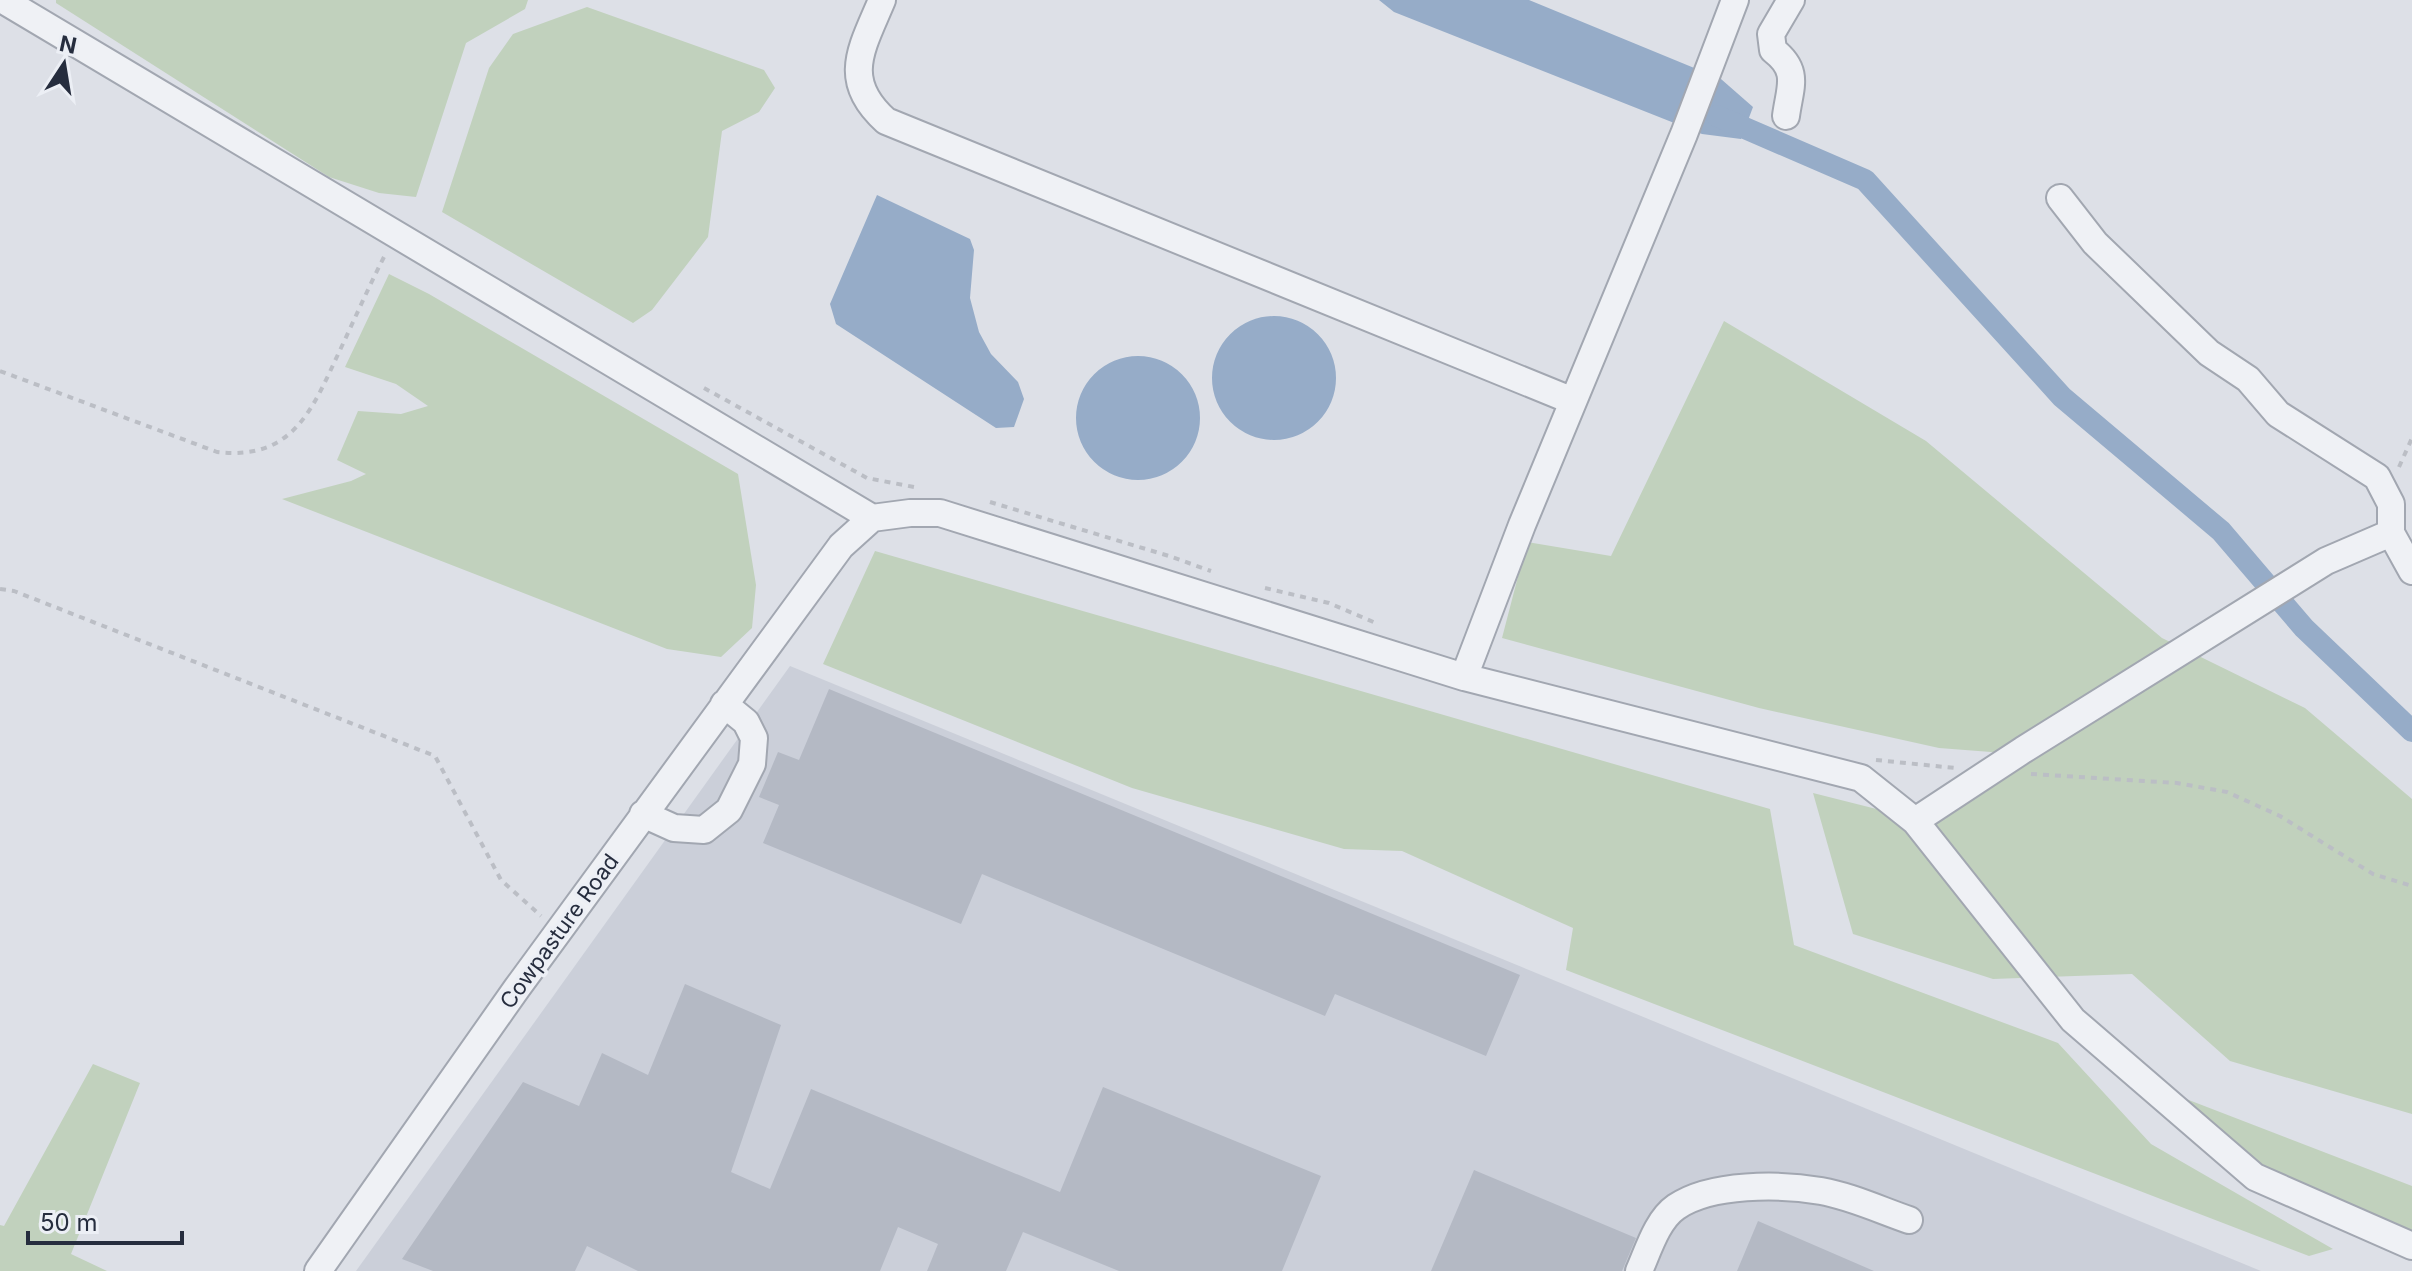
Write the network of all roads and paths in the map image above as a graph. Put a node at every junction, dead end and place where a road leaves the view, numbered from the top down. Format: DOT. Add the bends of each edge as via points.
graph roads {
  1 [pos="3,0"];
  2 [pos="882,0"];
  3 [pos="1735,0"];
  4 [pos="1791,0"];
  5 [pos="1786,116"];
  6 [pos="2060,198"];
  7 [pos="397,235"];
  8 [pos="0,371"];
  9 [pos="698,385"];
  10 [pos="1573,401"];
  11 [pos="931,490"];
  12 [pos="988,501"];
  13 [pos="872,518"];
  14 [pos="2391,533"];
  15 [pos="2412,571"];
  16 [pos="1212,572"];
  17 [pos="1255,586"];
  18 [pos="0,589"];
  19 [pos="1386,627"];
  20 [pos="1464,677"];
  21 [pos="724,704"];
  22 [pos="1870,760"];
  23 [pos="1992,771"];
  24 [pos="643,814"];
  25 [pos="1915,821"];
  26 [pos="2412,886"];
  27 [pos="558,931"];
  28 [pos="1909,1220"];
  29 [pos="2412,1246"];
  30 [pos="318,1271"];
  31 [pos="1639,1271"];
  1 -- 7 [label="street"];
  2 -- 10 [label="street" via="858,58 857,77 870,107 886,121"];
  3 -- 10 [label="street"];
  4 -- 5 [label="street" via="1771,34 1773,50 1787,61 1791,74"];
  6 -- 14 [label="street" via="2095,243 2209,353 2248,379 2278,414 2377,477 2391,504"];
  7 -- 8 [label="path" via="310,413 288,435 253,452 217,452"];
  7 -- 13 [label="street"];
  9 -- 11 [label="path" via="867,478"];
  10 -- 20 [label="street"];
  12 -- 16 [label="path"];
  13 -- 20 [label="street" via="940,513"];
  13 -- 21 [label="street, Cowpasture Road" via="841,546"];
  14 -- 15 [label="street"];
  14 -- 23 [label="street" via="2326,561"];
  17 -- 19 [label="path" via="1329,603"];
  18 -- 27 [label="path" via="435,756 501,880"];
  20 -- 25 [label="street" via="1861,778"];
  21 -- 24 [label="street, Cowpasture Road"];
  21 -- 24 [label="street" via="746,722 754,738 752,764 729,810 704,830 674,828"];
  22 -- 23 [label="path"];
  23 -- 25 [label="street"];
  23 -- 26 [label="path" via="2177,783 2227,792 2280,816 2373,874"];
  24 -- 27 [label="street, Cowpasture Road"];
  25 -- 29 [label="street" via="2073,1020 2255,1177"];
  27 -- 30 [label="street, Cowpasture Road"];
  28 -- 31 [label="street" via="1820,1191 1769,1186 1719,1191 1669,1213"];
}
